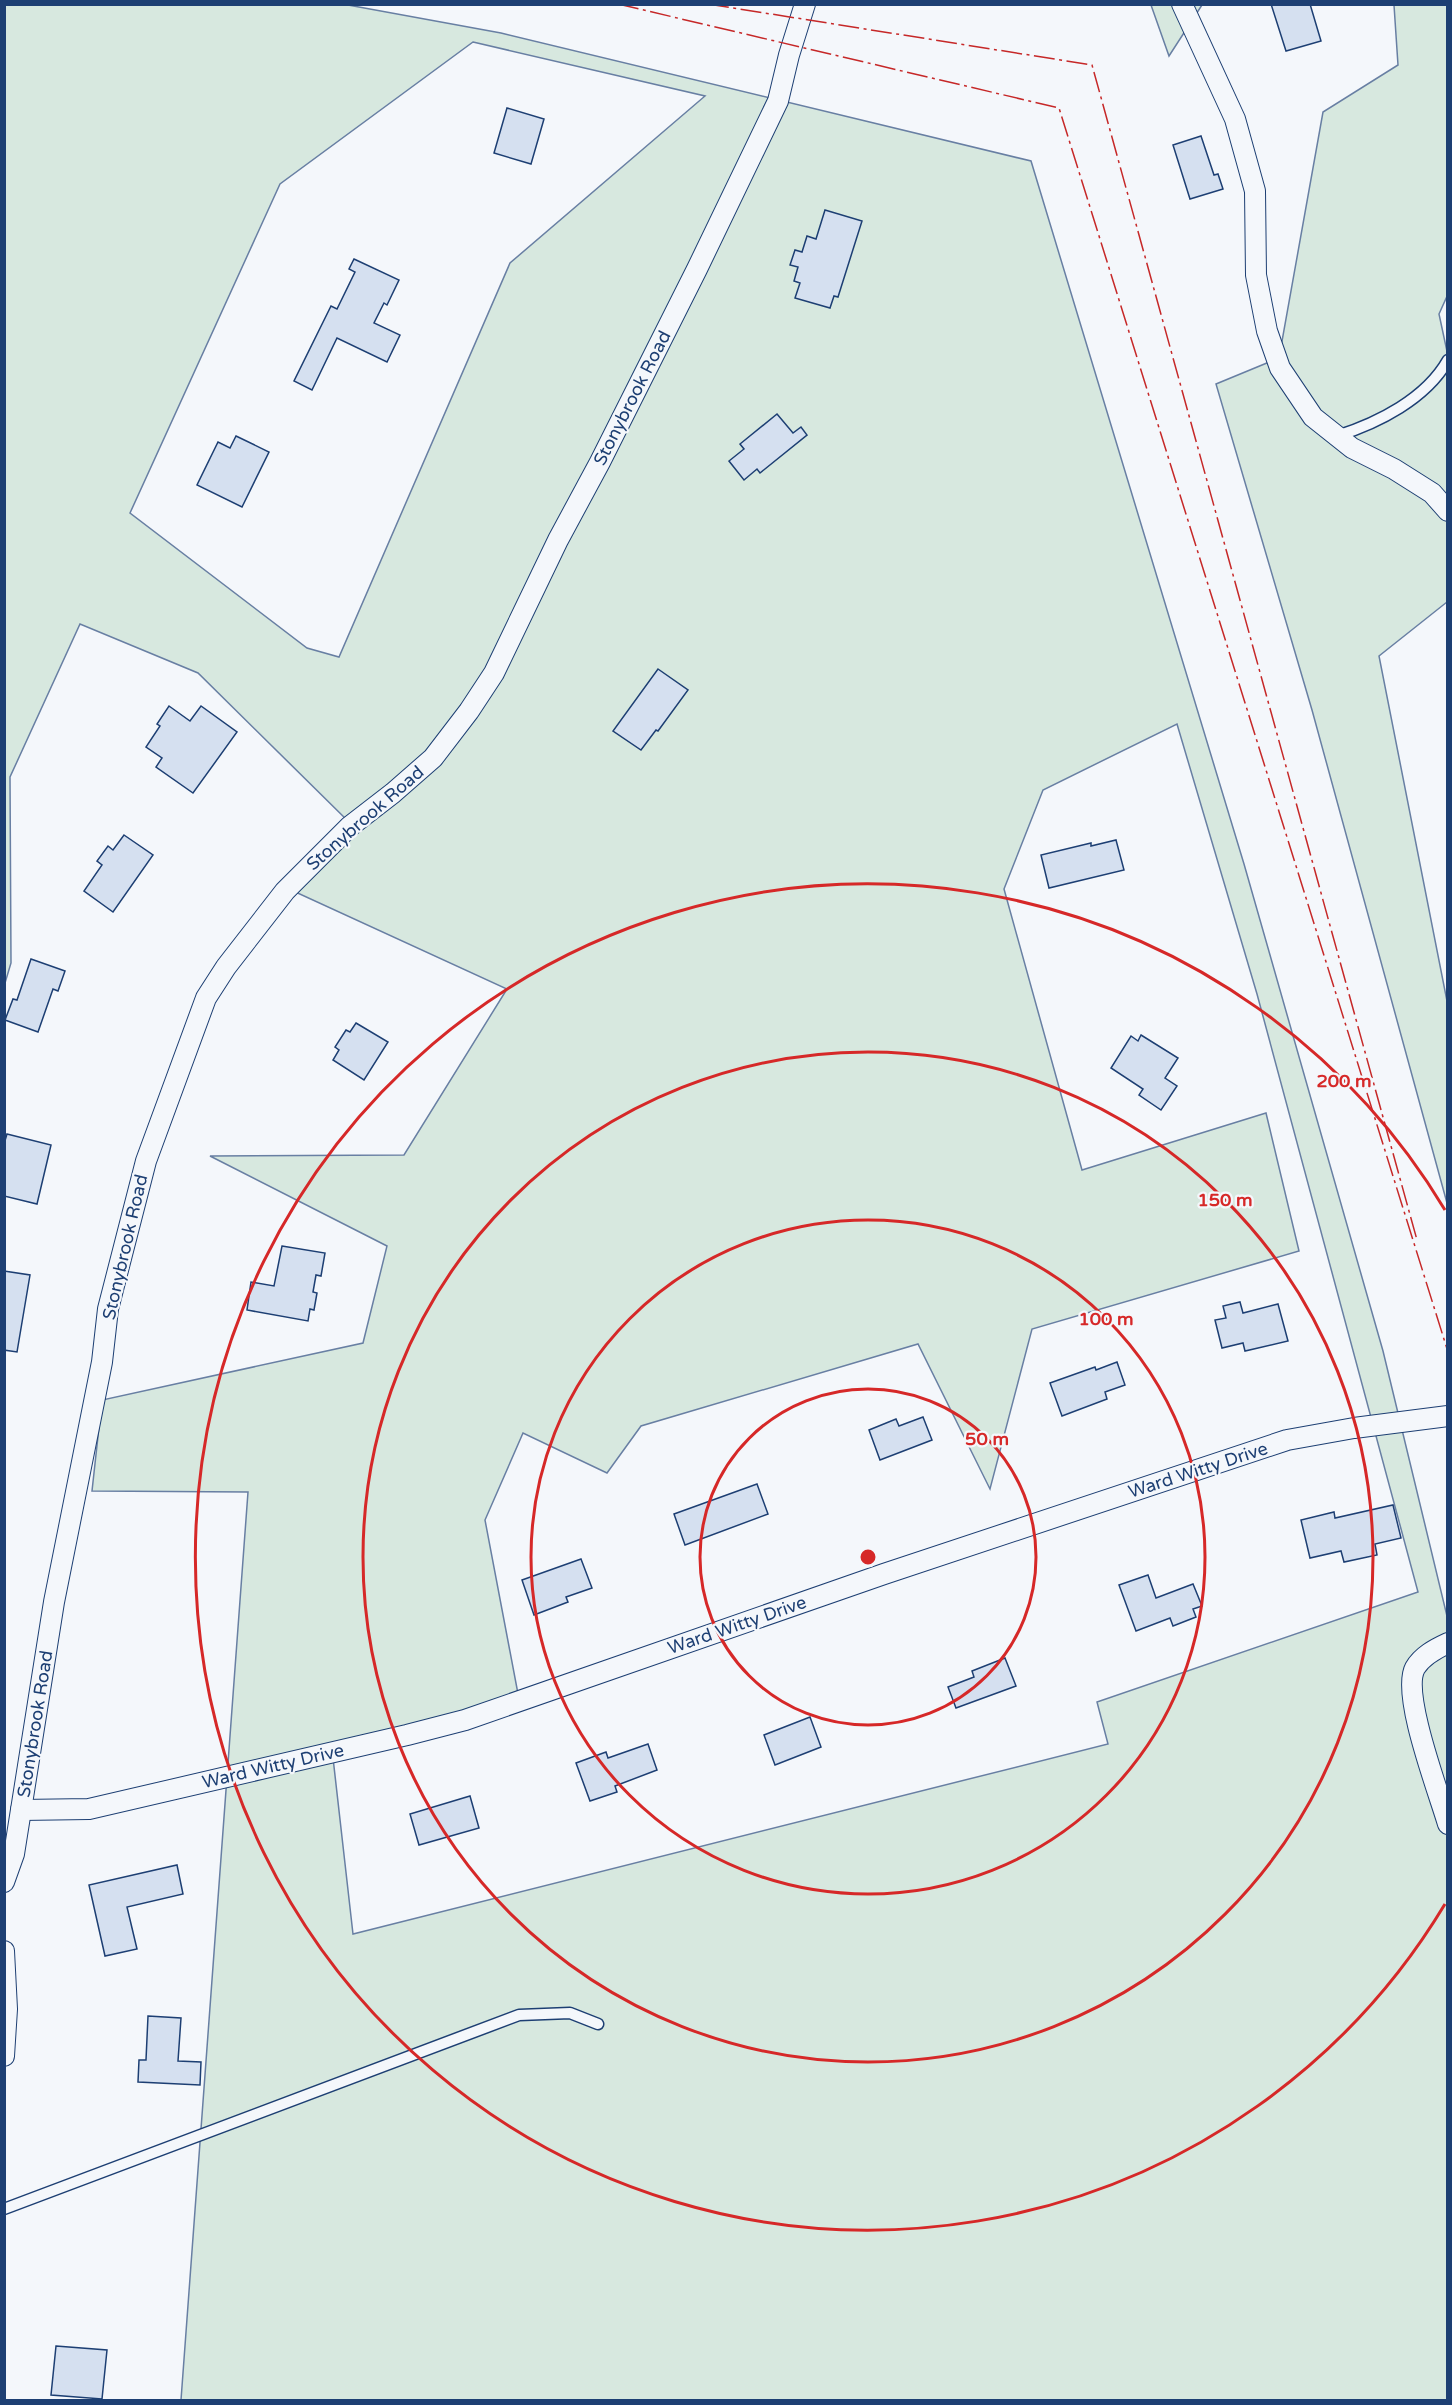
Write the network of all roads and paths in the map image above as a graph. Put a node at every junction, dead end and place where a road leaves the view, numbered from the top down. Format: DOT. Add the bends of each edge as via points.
graph roads {
  1 [pos="805,4"];
  2 [pos="1182,4"];
  3 [pos="1448,360"];
  4 [pos="1337,436"];
  5 [pos="1448,511"];
  6 [pos="1448,1416"];
  7 [pos="1448,1643"];
  8 [pos="21,1810"];
  9 [pos="1448,1824"];
  10 [pos="4,1882"];
  11 [pos="4,1952"];
  12 [pos="598,2024"];
  13 [pos="4,2056"];
  14 [pos="4,2209"];
  1 -- 8 [label="street, Stonybrook Road" via="778,101 494,673 434,758 350,826 285,891 206,998 146,1161 108,1309 102,1365 71,1507"];
  2 -- 4 [label="street" via="1234,119 1255,191 1256,275 1267,331 1280,368 1312,417"];
  3 -- 4 [label="lane" via="1422,390 1387,416"];
  4 -- 5 [label="street" via="1432,492"];
  6 -- 8 [label="street, Ward Witty Drive" via="1287,1440 446,1725 89,1809"];
  7 -- 9 [label="street" via="1425,1656 1412,1677 1412,1703"];
  8 -- 10 [label="street, Stonybrook Road" via="14,1854"];
  11 -- 13 [label="street"];
  12 -- 14 [label="lane" via="570,2013 519,2015"];
}
